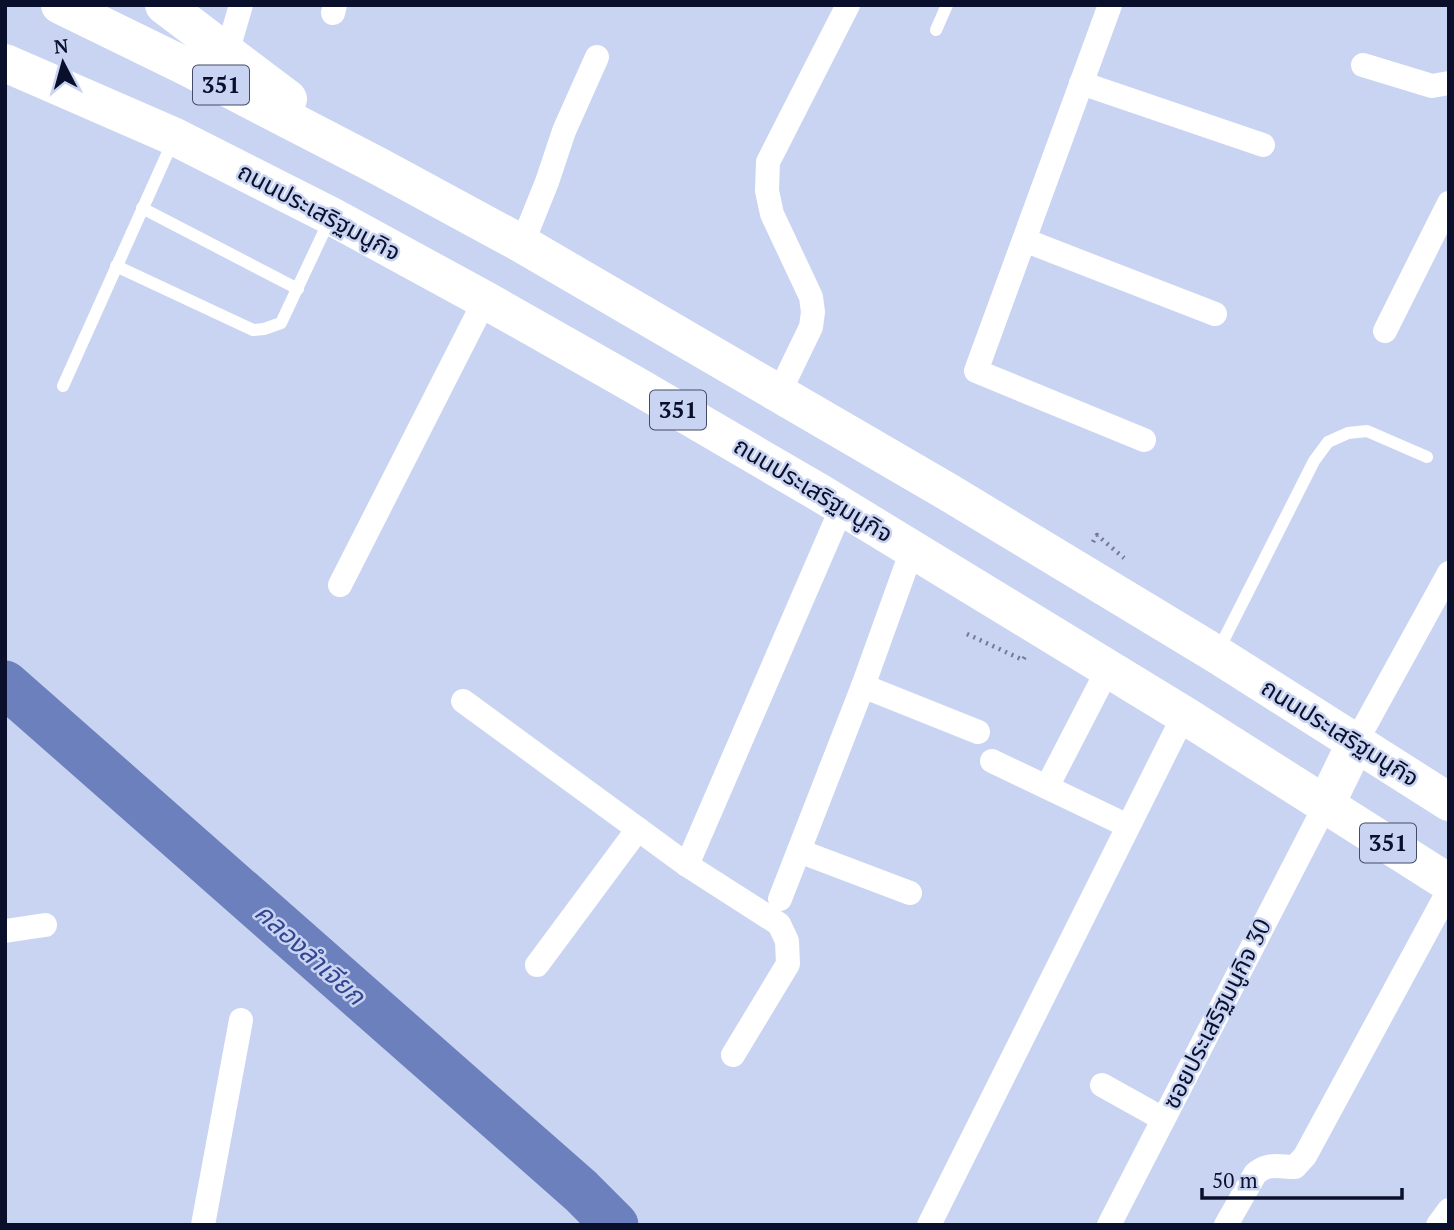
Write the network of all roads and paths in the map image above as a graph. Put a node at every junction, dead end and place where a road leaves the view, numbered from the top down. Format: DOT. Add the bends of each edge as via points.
graph roads {
  1 [pos="61,5"];
  2 [pos="164,5"];
  3 [pos="241,5"];
  4 [pos="848,5"];
  5 [pos="947,5"];
  6 [pos="1110,5"];
  7 [pos="936,30"];
  8 [pos="228,53"];
  9 [pos="597,57"];
  10 [pos="5,63"];
  11 [pos="1363,65"];
  12 [pos="1081,83"];
  13 [pos="1449,83"];
  14 [pos="175,137"];
  15 [pos="1263,145"];
  16 [pos="380,167"];
  17 [pos="1449,203"];
  18 [pos="142,208"];
  19 [pos="331,216"];
  20 [pos="1024,240"];
  21 [pos="522,244"];
  22 [pos="116,266"];
  23 [pos="298,289"];
  24 [pos="485,300"];
  25 [pos="1215,314"];
  26 [pos="1385,331"];
  27 [pos="63,386"];
  28 [pos="779,393"];
  29 [pos="1144,440"];
  30 [pos="1427,457"];
  31 [pos="842,507"];
  32 [pos="912,550"];
  33 [pos="1449,573"];
  34 [pos="340,585"];
  35 [pos="967,634"];
  36 [pos="1216,654"];
  37 [pos="1023,660"];
  38 [pos="1108,668"];
  39 [pos="863,686"];
  40 [pos="463,701"];
  41 [pos="1184,715"];
  42 [pos="978,732"];
  43 [pos="1356,742"];
  44 [pos="992,761"];
  45 [pos="1047,787"];
  46 [pos="1449,802"];
  47 [pos="1326,804"];
  48 [pos="1128,825"];
  49 [pos="638,829"];
  50 [pos="799,851"];
  51 [pos="687,865"];
  52 [pos="1449,883"];
  53 [pos="1449,890"];
  54 [pos="910,893"];
  55 [pos="780,899"];
  56 [pos="44,925"];
  57 [pos="5,931"];
  58 [pos="537,965"];
  59 [pos="241,1020"];
  60 [pos="733,1055"];
  61 [pos="1102,1085"];
  62 [pos="1163,1119"];
  63 [pos="1449,1210"];
  64 [pos="203,1225"];
  65 [pos="929,1225"];
  66 [pos="1109,1225"];
  67 [pos="1226,1225"];
  68 [pos="1437,1225"];
  1 -- 16 [label="main road, ถนนประเสริฐมนูกิจ / 351"];
  2 -- 8 [label="main road"];
  3 -- 8 [label="street"];
  4 -- 28 [label="street" via="768,162 772,214 811,297 813,312 811,327"];
  5 -- 7 [label="lane"];
  6 -- 12 [label="street"];
  8 -- 16 [label="main road"];
  9 -- 21 [label="street"];
  10 -- 14 [label="main road, ถนนประเสริฐมนูกิจ / 351"];
  11 -- 13 [label="street" via="1432,86"];
  12 -- 15 [label="street"];
  12 -- 20 [label="street"];
  14 -- 18 [label="lane"];
  14 -- 19 [label="main road, ถนนประเสริฐมนูกิจ / 351"];
  16 -- 21 [label="main road, ถนนประเสริฐมนูกิจ / 351"];
  17 -- 26 [label="street"];
  18 -- 22 [label="lane"];
  18 -- 23 [label="lane"];
  19 -- 23 [label="lane"];
  19 -- 24 [label="main road, ถนนประเสริฐมนูกิจ / 351"];
  20 -- 25 [label="street"];
  20 -- 29 [label="street" via="976,371"];
  21 -- 28 [label="main road, ถนนประเสริฐมนูกิจ / 351"];
  22 -- 23 [label="lane" via="253,330 281,323"];
  22 -- 27 [label="lane"];
  24 -- 31 [label="main road, ถนนประเสริฐมนูกิจ / 351"];
  24 -- 34 [label="street"];
  28 -- 36 [label="main road, ถนนประเสริฐมนูกิจ / 351"];
  30 -- 36 [label="lane" via="1367,431 1328,442 1314,461"];
  31 -- 32 [label="main road, ถนนประเสริฐมนูกิจ / 351"];
  31 -- 51 [label="street"];
  32 -- 38 [label="main road, ถนนประเสริฐมนูกิจ / 351"];
  32 -- 39 [label="street"];
  33 -- 43 [label="street"];
  35 -- 37 [label="path"];
  36 -- 43 [label="main road, ถนนประเสริฐมนูกิจ / 351"];
  38 -- 41 [label="main road, ถนนประเสริฐมนูกิจ / 351"];
  38 -- 45 [label="street"];
  39 -- 42 [label="street"];
  39 -- 50 [label="street"];
  40 -- 49 [label="street"];
  41 -- 47 [label="main road, ถนนประเสริฐมนูกิจ / 351"];
  41 -- 48 [label="street"];
  43 -- 46 [label="main road, ถนนประเสริฐมนูกิจ / 351"];
  43 -- 47 [label="main road"];
  44 -- 45 [label="street"];
  45 -- 48 [label="street"];
  47 -- 52 [label="main road, ถนนประเสริฐมนูกิจ / 351"];
  47 -- 62 [label="street, ซอยประเสริฐมนูกิจ 30"];
  48 -- 65 [label="street"];
  49 -- 51 [label="street"];
  49 -- 58 [label="street"];
  50 -- 54 [label="street"];
  50 -- 55 [label="street"];
  51 -- 60 [label="street" via="779,925 787,940 788,964"];
  53 -- 67 [label="street" via="1306,1156 1295,1167 1260,1169"];
  56 -- 57 [label="street"];
  59 -- 64 [label="street"];
  61 -- 62 [label="street"];
  62 -- 66 [label="street, ซอยประเสริฐมนูกิจ 30"];
  63 -- 68 [label="street"];
}
